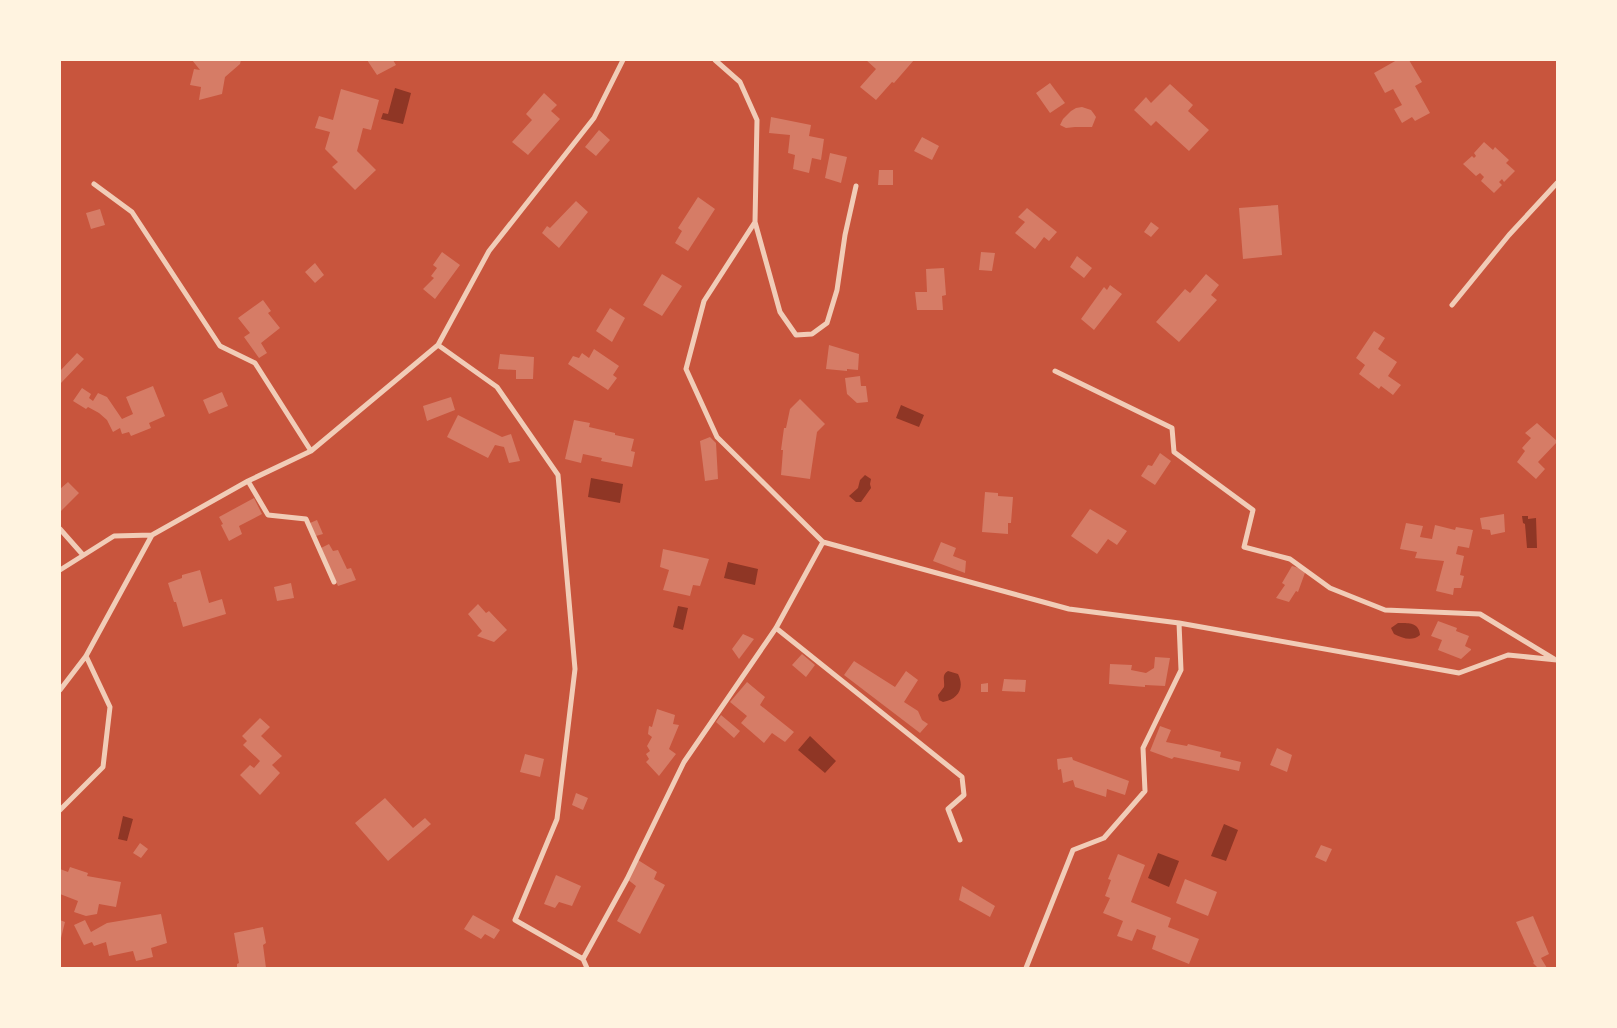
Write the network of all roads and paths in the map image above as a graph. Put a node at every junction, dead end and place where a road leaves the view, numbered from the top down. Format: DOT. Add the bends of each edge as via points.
graph roads {
  1 [pos="623,60"];
  2 [pos="714,60"];
  3 [pos="1557,182"];
  4 [pos="94,184"];
  5 [pos="856,186"];
  6 [pos="755,222"];
  7 [pos="1452,305"];
  8 [pos="438,345"];
  9 [pos="1055,371"];
  10 [pos="311,451"];
  11 [pos="248,481"];
  12 [pos="60,529"];
  13 [pos="152,535"];
  14 [pos="823,542"];
  15 [pos="83,555"];
  16 [pos="60,570"];
  17 [pos="334,582"];
  18 [pos="1179,623"];
  19 [pos="776,628"];
  20 [pos="86,656"];
  21 [pos="1557,660"];
  22 [pos="60,690"];
  23 [pos="60,810"];
  24 [pos="960,840"];
  25 [pos="583,960"];
  26 [pos="587,968"];
  27 [pos="1026,968"];
  1 -- 8 [label="street" via="594,118 489,251"];
  2 -- 6 [label="street" via="740,82 757,120"];
  3 -- 7 [label="street"];
  4 -- 10 [label="street" via="132,212 220,346 254,363"];
  5 -- 6 [label="street" via="835,298 827,323 812,334 796,335 780,312"];
  6 -- 14 [label="street" via="704,300 686,369 717,437"];
  8 -- 10 [label="street"];
  8 -- 25 [label="street" via="497,387 558,475 575,669 557,819 515,920"];
  9 -- 21 [label="street" via="1172,428 1174,452 1252,510 1244,547 1290,559 1330,588 1385,610 1480,614"];
  10 -- 11 [label="street"];
  11 -- 13 [label="street"];
  11 -- 17 [label="street" via="268,515 306,520"];
  12 -- 15 [label="street"];
  13 -- 15 [label="street" via="114,536"];
  13 -- 20 [label="street"];
  14 -- 18 [label="street" via="1069,609"];
  14 -- 19 [label="street"];
  15 -- 16 [label="street"];
  18 -- 21 [label="street" via="1459,673 1508,655"];
  18 -- 27 [label="street" via="1181,670 1143,748 1145,791 1104,838 1073,850"];
  19 -- 24 [label="street" via="962,777 964,795 948,809"];
  19 -- 25 [label="street" via="684,762"];
  20 -- 22 [label="street"];
  20 -- 23 [label="street" via="110,707 103,767"];
  25 -- 26 [label="street"];
}
